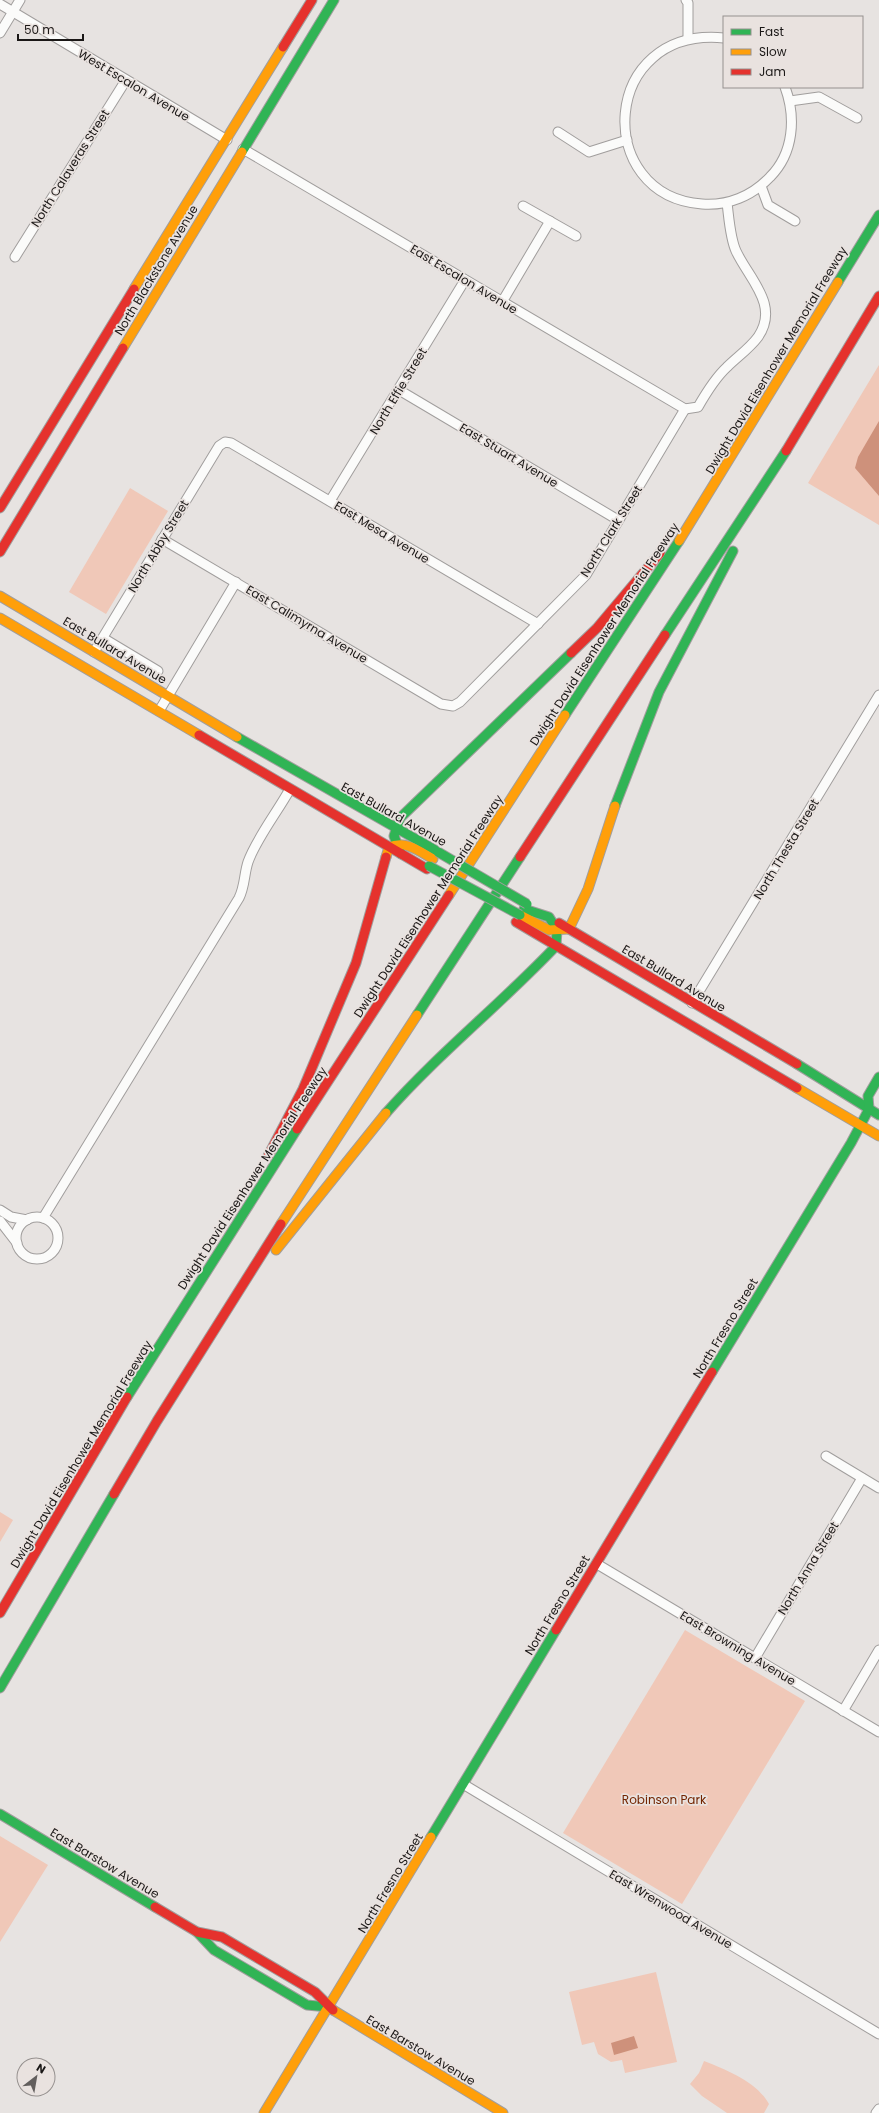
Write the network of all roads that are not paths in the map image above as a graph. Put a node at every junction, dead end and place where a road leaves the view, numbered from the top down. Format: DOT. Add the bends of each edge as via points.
graph roads {
  1 [pos="20,0"];
  2 [pos="312,0"];
  3 [pos="334,0"];
  4 [pos="686,0"];
  5 [pos="0,4"];
  6 [pos="13,12"];
  7 [pos="0,33"];
  8 [pos="723,38"];
  9 [pos="688,39"];
  10 [pos="126,80"];
  11 [pos="785,88"];
  12 [pos="254,95"];
  13 [pos="790,100"];
  14 [pos="857,118"];
  15 [pos="558,132"];
  16 [pos="227,140"];
  17 [pos="626,140"];
  18 [pos="243,149"];
  19 [pos="761,186"];
  20 [pos="727,203"];
  21 [pos="523,206"];
  22 [pos="879,215"];
  23 [pos="200,220"];
  24 [pos="550,221"];
  25 [pos="795,221"];
  26 [pos="576,236"];
  27 [pos="15,257"];
  28 [pos="465,280"];
  29 [pos="879,296"];
  30 [pos="502,302"];
  31 [pos="399,390"];
  32 [pos="685,409"];
  33 [pos="224,442"];
  34 [pos="789,447"];
  35 [pos="707,498"];
  36 [pos="330,501"];
  37 [pos="0,508"];
  38 [pos="618,520"];
  39 [pos="162,539"];
  40 [pos="0,552"];
  41 [pos="236,582"];
  42 [pos="0,596"];
  43 [pos="0,618"];
  44 [pos="538,624"];
  45 [pos="103,638"];
  46 [pos="94,652"];
  47 [pos="158,671"];
  48 [pos="879,695"];
  49 [pos="168,696"];
  50 [pos="453,706"];
  51 [pos="158,711"];
  52 [pos="290,789"];
  53 [pos="394,827"];
  54 [pos="393,845"];
  55 [pos="432,862"];
  56 [pos="522,913"];
  57 [pos="549,917"];
  58 [pos="569,929"];
  59 [pos="557,930"];
  60 [pos="556,946"];
  61 [pos="692,1003"];
  62 [pos="879,1077"];
  63 [pos="879,1103"];
  64 [pos="869,1109"];
  65 [pos="879,1115"];
  66 [pos="860,1125"];
  67 [pos="879,1136"];
  68 [pos="0,1210"];
  69 [pos="44,1218"];
  70 [pos="27,1220"];
  71 [pos="0,1221"];
  72 [pos="228,1235"];
  73 [pos="17,1243"];
  74 [pos="240,1289"];
  75 [pos="826,1456"];
  76 [pos="862,1478"];
  77 [pos="879,1488"];
  78 [pos="597,1564"];
  79 [pos="0,1613"];
  80 [pos="879,1650"];
  81 [pos="755,1658"];
  82 [pos="0,1688"];
  83 [pos="843,1711"];
  84 [pos="879,1732"];
  85 [pos="464,1784"];
  86 [pos="0,1814"];
  87 [pos="197,1932"];
  88 [pos="328,2007"];
  89 [pos="879,2034"];
  90 [pos="879,2109"];
  91 [pos="264,2113"];
  92 [pos="503,2113"];
  93 [pos="876,2113"];
  1 -- 6 [label="street"];
  2 -- 12 [label="main road, North Blackstone Avenue"];
  3 -- 18 [label="main road, North Blackstone Avenue"];
  4 -- 9 [label="street"];
  5 -- 6 [label="street, West Escalon Avenue"];
  6 -- 7 [label="street"];
  6 -- 10 [label="street, West Escalon Avenue"];
  8 -- 9 [label="street"];
  9 -- 17 [label="street" via="673,44 659,53 636,77 625,108"];
  10 -- 16 [label="street, West Escalon Avenue"];
  10 -- 27 [label="street, North Calaveras Street"];
  11 -- 13 [label="street"];
  12 -- 16 [label="main road, North Blackstone Avenue"];
  12 -- 18 [label="main road" via="257,106 241,134"];
  13 -- 14 [label="street" via="819,97"];
  13 -- 19 [label="street" via="791,139 785,157 775,173"];
  15 -- 17 [label="street" via="589,152"];
  16 -- 23 [label="main road" via="230,145 229,154 206,194"];
  16 -- 37 [label="main road, North Blackstone Avenue"];
  17 -- 20 [label="street" via="640,170 664,192 694,204"];
  18 -- 23 [label="main road, North Blackstone Avenue"];
  18 -- 28 [label="street, East Escalon Avenue"];
  19 -- 20 [label="street" via="745,197"];
  19 -- 25 [label="street" via="768,205"];
  20 -- 32 [label="street" via="735,250 765,300 765,318 758,336 726,368 698,407"];
  21 -- 24 [label="street"];
  22 -- 35 [label="main road, Dwight David Eisenhower Memorial Freeway"];
  23 -- 40 [label="main road, North Blackstone Avenue"];
  24 -- 26 [label="street"];
  24 -- 30 [label="street"];
  28 -- 30 [label="street, East Escalon Avenue"];
  28 -- 31 [label="street, North Effie Street"];
  29 -- 34 [label="main road"];
  30 -- 32 [label="street, East Escalon Avenue"];
  31 -- 36 [label="street, North Effie Street"];
  31 -- 38 [label="street, East Stuart Avenue"];
  32 -- 38 [label="street, North Clark Street"];
  33 -- 36 [label="street, East Mesa Avenue" via="231,443"];
  33 -- 39 [label="street, North Abby Street" via="219,446"];
  34 -- 58 [label="main road" via="676,656 650,712 593,875 577,916"];
  34 -- 74 [label="main road"];
  35 -- 53 [label="main road" via="597,628 400,818"];
  35 -- 72 [label="main road, Dwight David Eisenhower Memorial Freeway"];
  36 -- 44 [label="street, East Mesa Avenue"];
  38 -- 44 [label="street, North Clark Street" via="586,575"];
  39 -- 41 [label="street, East Calimyrna Avenue"];
  39 -- 45 [label="street, North Abby Street"];
  41 -- 49 [label="street"];
  41 -- 50 [label="street, East Calimyrna Avenue" via="441,704"];
  42 -- 46 [label="main road, East Bullard Avenue"];
  43 -- 51 [label="main road"];
  44 -- 50 [label="street, North Clark Street"];
  45 -- 46 [label="street, North Abby Street"];
  45 -- 47 [label="street"];
  46 -- 49 [label="main road, East Bullard Avenue"];
  48 -- 61 [label="street, North Thesta Street"];
  49 -- 51 [label="street"];
  49 -- 53 [label="main road, East Bullard Avenue"];
  51 -- 52 [label="main road"];
  52 -- 54 [label="main road"];
  52 -- 69 [label="street" via="252,853 239,898"];
  53 -- 54 [label="main road"];
  53 -- 55 [label="main road, East Bullard Avenue"];
  54 -- 55 [label="main road" via="406,844"];
  54 -- 55 [label="main road" via="411,860"];
  54 -- 72 [label="main road" via="356,963 336,1014 300,1095"];
  55 -- 56 [label="main road"];
  55 -- 56 [label="main road, East Bullard Avenue"];
  56 -- 57 [label="main road, East Bullard Avenue"];
  56 -- 59 [label="main road" via="540,926"];
  56 -- 60 [label="main road, East Bullard Avenue"];
  57 -- 58 [label="main road, East Bullard Avenue"];
  57 -- 59 [label="main road"];
  58 -- 59 [label="main road"];
  58 -- 61 [label="main road, East Bullard Avenue"];
  59 -- 60 [label="main road"];
  60 -- 66 [label="main road, East Bullard Avenue"];
  60 -- 74 [label="main road" via="446,1050 394,1104 367,1134 259,1271"];
  61 -- 64 [label="main road, East Bullard Avenue"];
  62 -- 64 [label="main road, North Fresno Street" via="868,1096"];
  63 -- 64 [label="main road, North Fresno Street"];
  64 -- 65 [label="main road, East Bullard Avenue"];
  64 -- 66 [label="main road, North Fresno Street"];
  66 -- 67 [label="main road, East Bullard Avenue"];
  66 -- 78 [label="main road, North Fresno Street"];
  68 -- 70 [label="street" via="11,1217"];
  69 -- 70 [label="street" via="34,1217"];
  69 -- 73 [label="street" via="52,1223 58,1234 53,1252 35,1259 23,1253"];
  70 -- 73 [label="street" via="18,1229"];
  71 -- 73 [label="street"];
  72 -- 79 [label="main road, Dwight David Eisenhower Memorial Freeway" via="124,1402"];
  74 -- 82 [label="main road" via="157,1421"];
  75 -- 76 [label="street"];
  76 -- 77 [label="street"];
  76 -- 81 [label="street, North Anna Street"];
  78 -- 81 [label="street, East Browning Avenue"];
  78 -- 85 [label="main road, North Fresno Street"];
  80 -- 83 [label="street"];
  81 -- 83 [label="street, East Browning Avenue"];
  83 -- 84 [label="street, East Browning Avenue"];
  85 -- 88 [label="main road, North Fresno Street"];
  85 -- 89 [label="street, East Wrenwood Avenue"];
  86 -- 87 [label="main road, East Barstow Avenue"];
  87 -- 88 [label="main road, East Barstow Avenue" via="222,1937 314,1992"];
  87 -- 88 [label="main road, East Barstow Avenue" via="214,1950 307,2005"];
  88 -- 91 [label="main road, North Fresno Street"];
  88 -- 92 [label="main road, East Barstow Avenue"];
  90 -- 93 [label="street"];
}
